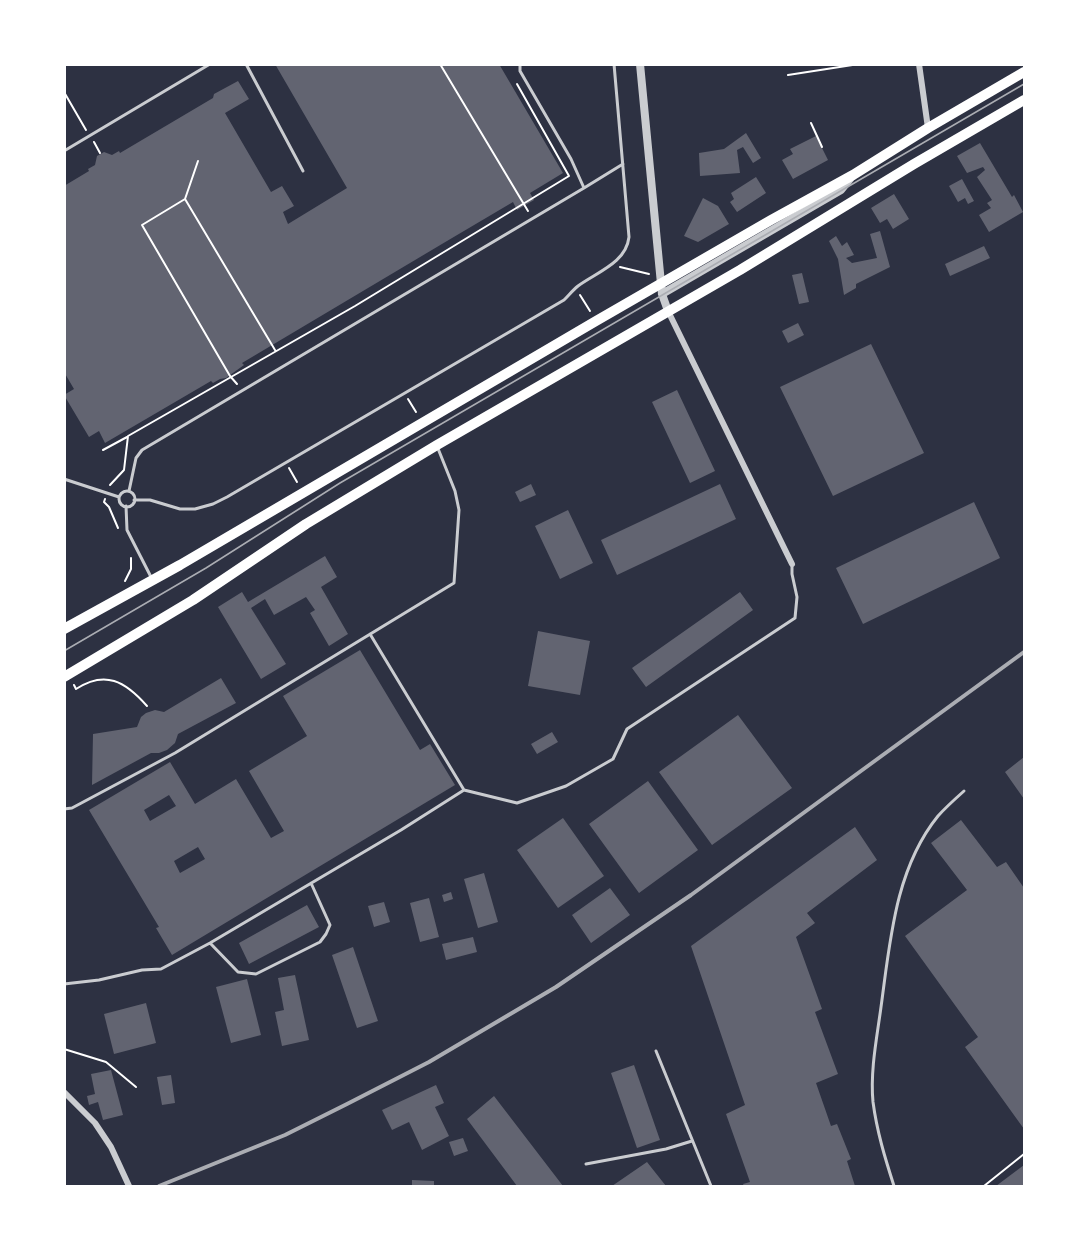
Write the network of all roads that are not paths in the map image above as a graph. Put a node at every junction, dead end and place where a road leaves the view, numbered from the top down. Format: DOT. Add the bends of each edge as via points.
graph roads {
  1 [pos="210,64"];
  2 [pos="246,64"];
  3 [pos="520,64"];
  4 [pos="614,64"];
  5 [pos="640,64"];
  6 [pos="919,64"];
  7 [pos="1024,72"];
  8 [pos="1024,100"];
  9 [pos="928,128"];
  10 [pos="64,151"];
  11 [pos="623,164"];
  12 [pos="303,171"];
  13 [pos="584,188"];
  14 [pos="661,290"];
  15 [pos="668,311"];
  16 [pos="437,445"];
  17 [pos="64,479"];
  18 [pos="129,491"];
  19 [pos="119,497"];
  20 [pos="134,501"];
  21 [pos="126,506"];
  22 [pos="792,564"];
  23 [pos="152,579"];
  24 [pos="64,629"];
  25 [pos="370,634"];
  26 [pos="66,676"];
  27 [pos="465,790"];
  28 [pos="964,791"];
  29 [pos="64,809"];
  30 [pos="311,883"];
  31 [pos="210,943"];
  32 [pos="64,984"];
  33 [pos="656,1051"];
  34 [pos="64,1092"];
  35 [pos="692,1141"];
  36 [pos="586,1164"];
  37 [pos="129,1186"];
  38 [pos="711,1186"];
  39 [pos="894,1186"];
  1 -- 10 [label="lane"];
  2 -- 12 [label="lane"];
  3 -- 13 [label="lane" via="520,71"];
  4 -- 11 [label="lane"];
  5 -- 14 [label="street"];
  6 -- 9 [label="street"];
  7 -- 9 [label="main road"];
  8 -- 15 [label="main road"];
  9 -- 14 [label="main road"];
  11 -- 13 [label="lane"];
  11 -- 20 [label="lane" via="628,245 611,265 575,287 564,300 227,497 204,506 180,508 150,500"];
  13 -- 18 [label="lane" via="142,450 136,458"];
  14 -- 15 [label="street"];
  14 -- 23 [label="main road" via="596,321"];
  15 -- 16 [label="main road"];
  15 -- 22 [label="street"];
  16 -- 25 [label="lane" via="459,510 454,583"];
  16 -- 26 [label="main road"];
  17 -- 19 [label="lane"];
  18 -- 19 [label="lane"];
  18 -- 20 [label="lane"];
  19 -- 21 [label="lane"];
  20 -- 21 [label="lane"];
  21 -- 23 [label="lane" via="127,530"];
  22 -- 27 [label="lane" via="797,597 795,618 627,729 613,759 566,786 517,803"];
  23 -- 24 [label="main road"];
  25 -- 27 [label="lane"];
  25 -- 29 [label="lane" via="157,763"];
  27 -- 30 [label="lane"];
  28 -- 39 [label="lane" via="938,817 918,850 899,895 891,933 873,1100 879,1139"];
  30 -- 31 [label="lane"];
  30 -- 31 [label="lane" via="330,925 320,942 256,974 238,972"];
  31 -- 32 [label="lane" via="161,969"];
  33 -- 35 [label="lane"];
  34 -- 37 [label="street" via="95,1123"];
  35 -- 36 [label="lane"];
  35 -- 38 [label="lane"];
}
